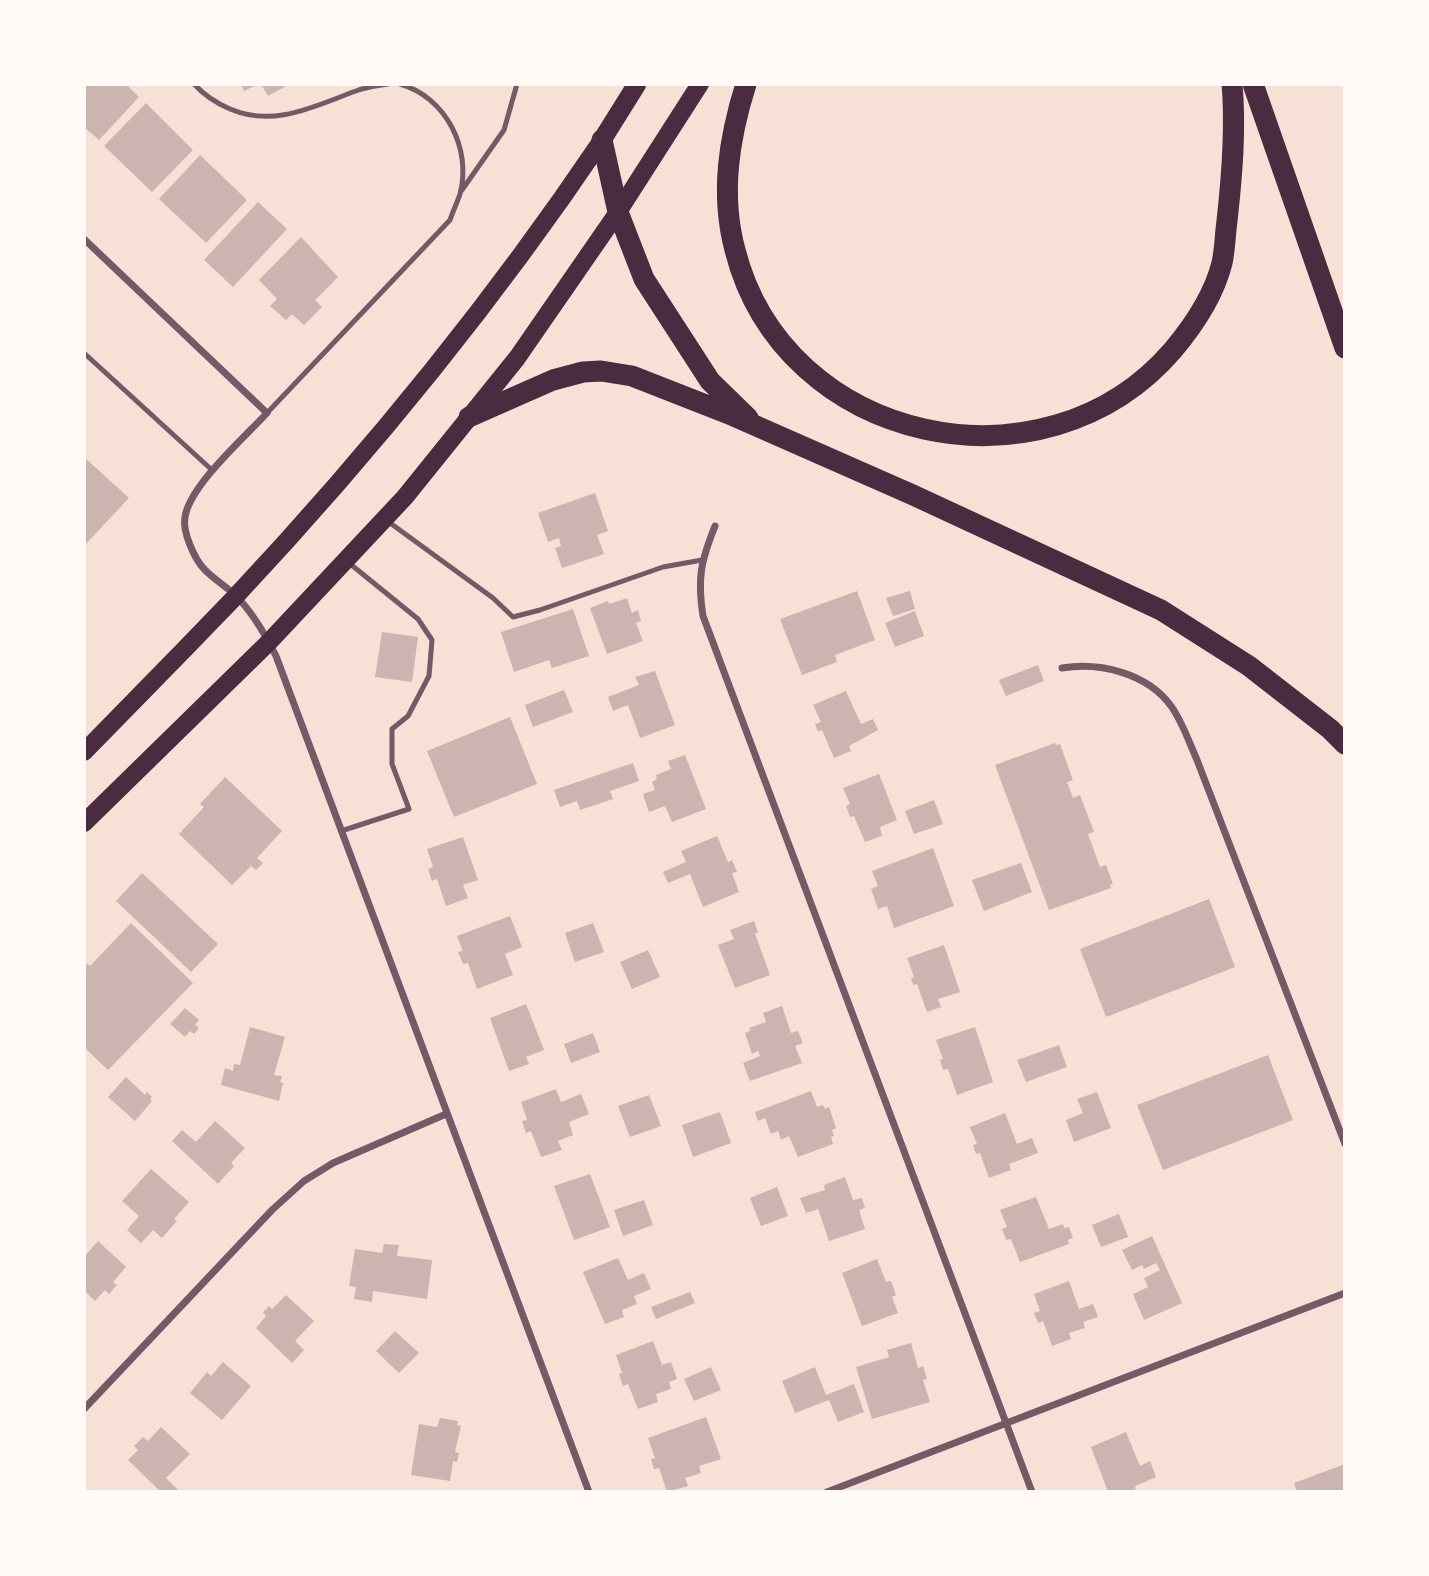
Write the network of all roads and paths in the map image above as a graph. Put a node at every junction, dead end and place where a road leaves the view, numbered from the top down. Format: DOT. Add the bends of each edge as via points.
graph roads {
  1 [pos="194,84"];
  2 [pos="388,84"];
  3 [pos="404,84"];
  4 [pos="517,84"];
  5 [pos="637,84"];
  6 [pos="700,84"];
  7 [pos="746,84"];
  8 [pos="1232,84"];
  9 [pos="1253,84"];
  10 [pos="603,140"];
  11 [pos="460,192"];
  12 [pos="618,212"];
  13 [pos="84,239"];
  14 [pos="1345,348"];
  15 [pos="84,354"];
  16 [pos="267,413"];
  17 [pos="469,417"];
  18 [pos="757,426"];
  19 [pos="213,471"];
  20 [pos="385,519"];
  21 [pos="715,526"];
  22 [pos="702,560"];
  23 [pos="346,561"];
  24 [pos="236,596"];
  25 [pos="269,642"];
  26 [pos="1062,668"];
  27 [pos="1345,744"];
  28 [pos="84,752"];
  29 [pos="87,814"];
  30 [pos="341,831"];
  31 [pos="446,1114"];
  32 [pos="1345,1144"];
  33 [pos="1345,1293"];
  34 [pos="84,1409"];
  35 [pos="1006,1423"];
  36 [pos="589,1492"];
  37 [pos="827,1492"];
  38 [pos="1032,1492"];
  1 -- 2 [label="lane" via="216,103 242,114 270,117 298,113"];
  3 -- 11 [label="lane" via="428,97 456,135 463,164"];
  4 -- 11 [label="lane" via="504,130"];
  5 -- 10 [label="highway"];
  6 -- 12 [label="main road"];
  7 -- 8 [label="highway" via="727,166 728,214 747,286 769,327 797,362 836,392 876,414 966,437 1011,436 1055,427 1096,410 1134,387 1188,332 1222,263 1232,178"];
  9 -- 14 [label="highway"];
  10 -- 12 [label="highway"];
  10 -- 24 [label="main road" via="478,314"];
  11 -- 16 [label="lane" via="450,220"];
  12 -- 17 [label="main road" via="517,358"];
  12 -- 18 [label="highway" via="644,279 710,381"];
  13 -- 16 [label="street"];
  15 -- 19 [label="lane"];
  16 -- 19 [label="street"];
  17 -- 18 [label="highway" via="553,380 601,372 632,376"];
  17 -- 20 [label="main road"];
  18 -- 27 [label="highway" via="1161,610 1249,666"];
  19 -- 24 [label="street" via="193,495 184,518 190,548 204,569"];
  20 -- 22 [label="lane" via="513,617 663,566"];
  20 -- 23 [label="main road"];
  21 -- 22 [label="street"];
  22 -- 35 [label="street" via="699,591 703,616"];
  23 -- 25 [label="main road"];
  23 -- 30 [label="lane" via="418,619 432,640 429,676 408,716 392,729 392,764 409,809"];
  24 -- 25 [label="street"];
  24 -- 28 [label="main road"];
  25 -- 29 [label="main road"];
  25 -- 30 [label="street"];
  26 -- 32 [label="street" via="1102,667 1130,675 1153,687 1171,706 1198,760"];
  30 -- 31 [label="street"];
  31 -- 34 [label="street" via="333,1163 304,1181"];
  31 -- 36 [label="street"];
  33 -- 35 [label="street"];
  35 -- 37 [label="street"];
  35 -- 38 [label="street"];
}
